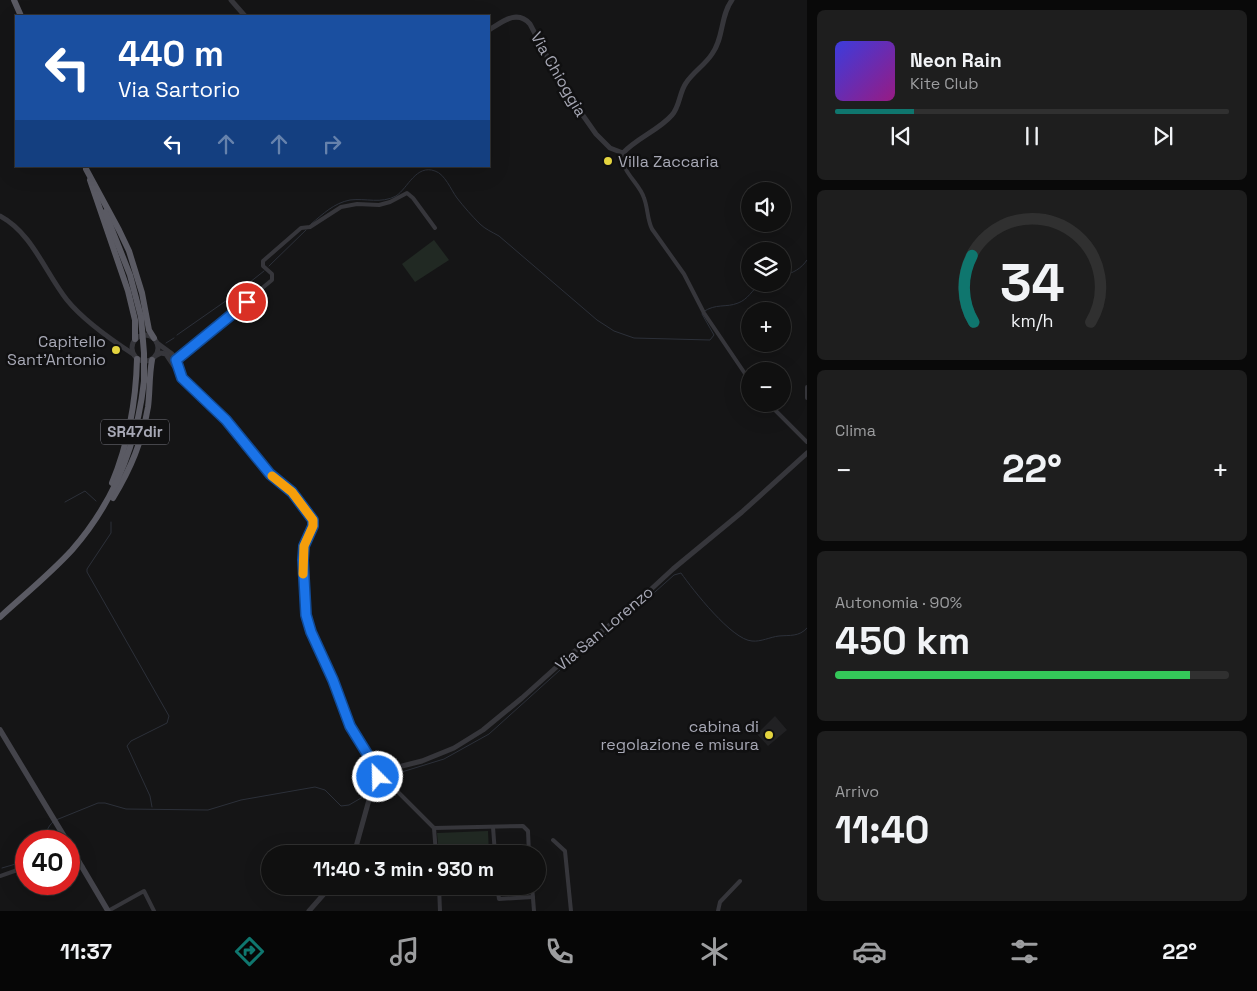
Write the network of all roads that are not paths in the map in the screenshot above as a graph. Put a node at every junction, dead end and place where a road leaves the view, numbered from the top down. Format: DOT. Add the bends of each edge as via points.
graph roads {
  1 [pos="14,0"];
  2 [pos="231,0"];
  3 [pos="732,0"];
  4 [pos="21,15"];
  5 [pos="244,15"];
  6 [pos="490,29"];
  7 [pos="623,153"];
  8 [pos="86,168"];
  9 [pos="0,216"];
  10 [pos="435,228"];
  11 [pos="135,340"];
  12 [pos="156,341"];
  13 [pos="120,345"];
  14 [pos="157,355"];
  15 [pos="135,356"];
  16 [pos="152,360"];
  17 [pos="174,360"];
  18 [pos="741,368"];
  19 [pos="807,387"];
  20 [pos="807,398"];
  21 [pos="777,412"];
  22 [pos="807,442"];
  23 [pos="807,453"];
  24 [pos="89,529"];
  25 [pos="0,618"];
  26 [pos="0,730"];
  27 [pos="381,776"];
  28 [pos="493,827"];
  29 [pos="434,828"];
  30 [pos="60,830"];
  31 [pos="552,840"];
  32 [pos="356,845"];
  33 [pos="435,845"];
  34 [pos="494,845"];
  35 [pos="528,845"];
  36 [pos="80,861"];
  37 [pos="80,866"];
  38 [pos="83,866"];
  39 [pos="15,871"];
  40 [pos="0,876"];
  41 [pos="740,881"];
  42 [pos="323,895"];
  43 [pos="439,895"];
  44 [pos="498,895"];
  45 [pos="533,895"];
  46 [pos="533,898"];
  47 [pos="108,911"];
  48 [pos="154,911"];
  49 [pos="308,911"];
  50 [pos="440,911"];
  51 [pos="534,911"];
  52 [pos="571,911"];
  53 [pos="718,911"];
  1 -- 4 [label="highway"];
  2 -- 5 [label="street"];
  3 -- 7 [label="street" via="724,15 718,45 687,81 676,110"];
  6 -- 7 [label="street, Via Chioggia" via="516,16 525,18 563,87 596,134 610,148"];
  7 -- 18 [label="street" via="624,168 644,197 652,229 684,274 703,311"];
  8 -- 11 [label="highway" via="128,291 135,320"];
  8 -- 12 [label="highway" via="131,256 150,333"];
  8 -- 24 [label="highway, SR47dir, bridge" via="130,274 141,317 144,352 139,415 127,459"];
  9 -- 13 [label="street" via="23,235 68,302"];
  10 -- 17 [label="street" via="407,193 385,203 342,207 310,227 301,228 263,261 263,266 272,274 272,280"];
  11 -- 12 [label="street" via="146,335"];
  11 -- 13 [label="street"];
  11 -- 15 [label="street" via="132,347"];
  12 -- 14 [label="street"];
  12 -- 17 [label="street" via="172,354"];
  13 -- 15 [label="street"];
  14 -- 16 [label="street"];
  14 -- 17 [label="street" via="166,354"];
  15 -- 16 [label="street" via="144,362"];
  15 -- 24 [label="highway" via="134,403 125,444 114,477"];
  16 -- 24 [label="highway" via="147,408 137,453 107,508"];
  17 -- 27 [label="street" via="182,378 226,420 270,474 292,492 313,520 304,546 306,615 350,726"];
  19 -- 20 [label="street"];
  21 -- 22 [label="street"];
  23 -- 27 [label="street, Via San Lorenzo" via="622,616 571,654 483,730 454,748 390,769"];
  24 -- 25 [label="highway, SR47dir" via="63,559"];
  26 -- 30 [label="main road"];
  27 -- 29 [label="street"];
  27 -- 32 [label="street" via="372,789"];
  28 -- 29 [label="street"];
  28 -- 34 [label="street"];
  28 -- 35 [label="street" via="523,826"];
  29 -- 33 [label="street"];
  31 -- 52 [label="street" via="565,851"];
  36 -- 38 [label="main road"];
  37 -- 38 [label="street"];
  38 -- 47 [label="main road"];
  39 -- 40 [label="street"];
  41 -- 53 [label="street" via="720,902"];
  42 -- 49 [label="street"];
  43 -- 50 [label="street"];
  44 -- 46 [label="street" via="499,899"];
  45 -- 46 [label="street"];
  46 -- 51 [label="street"];
  47 -- 48 [label="street" via="144,892"];
}
